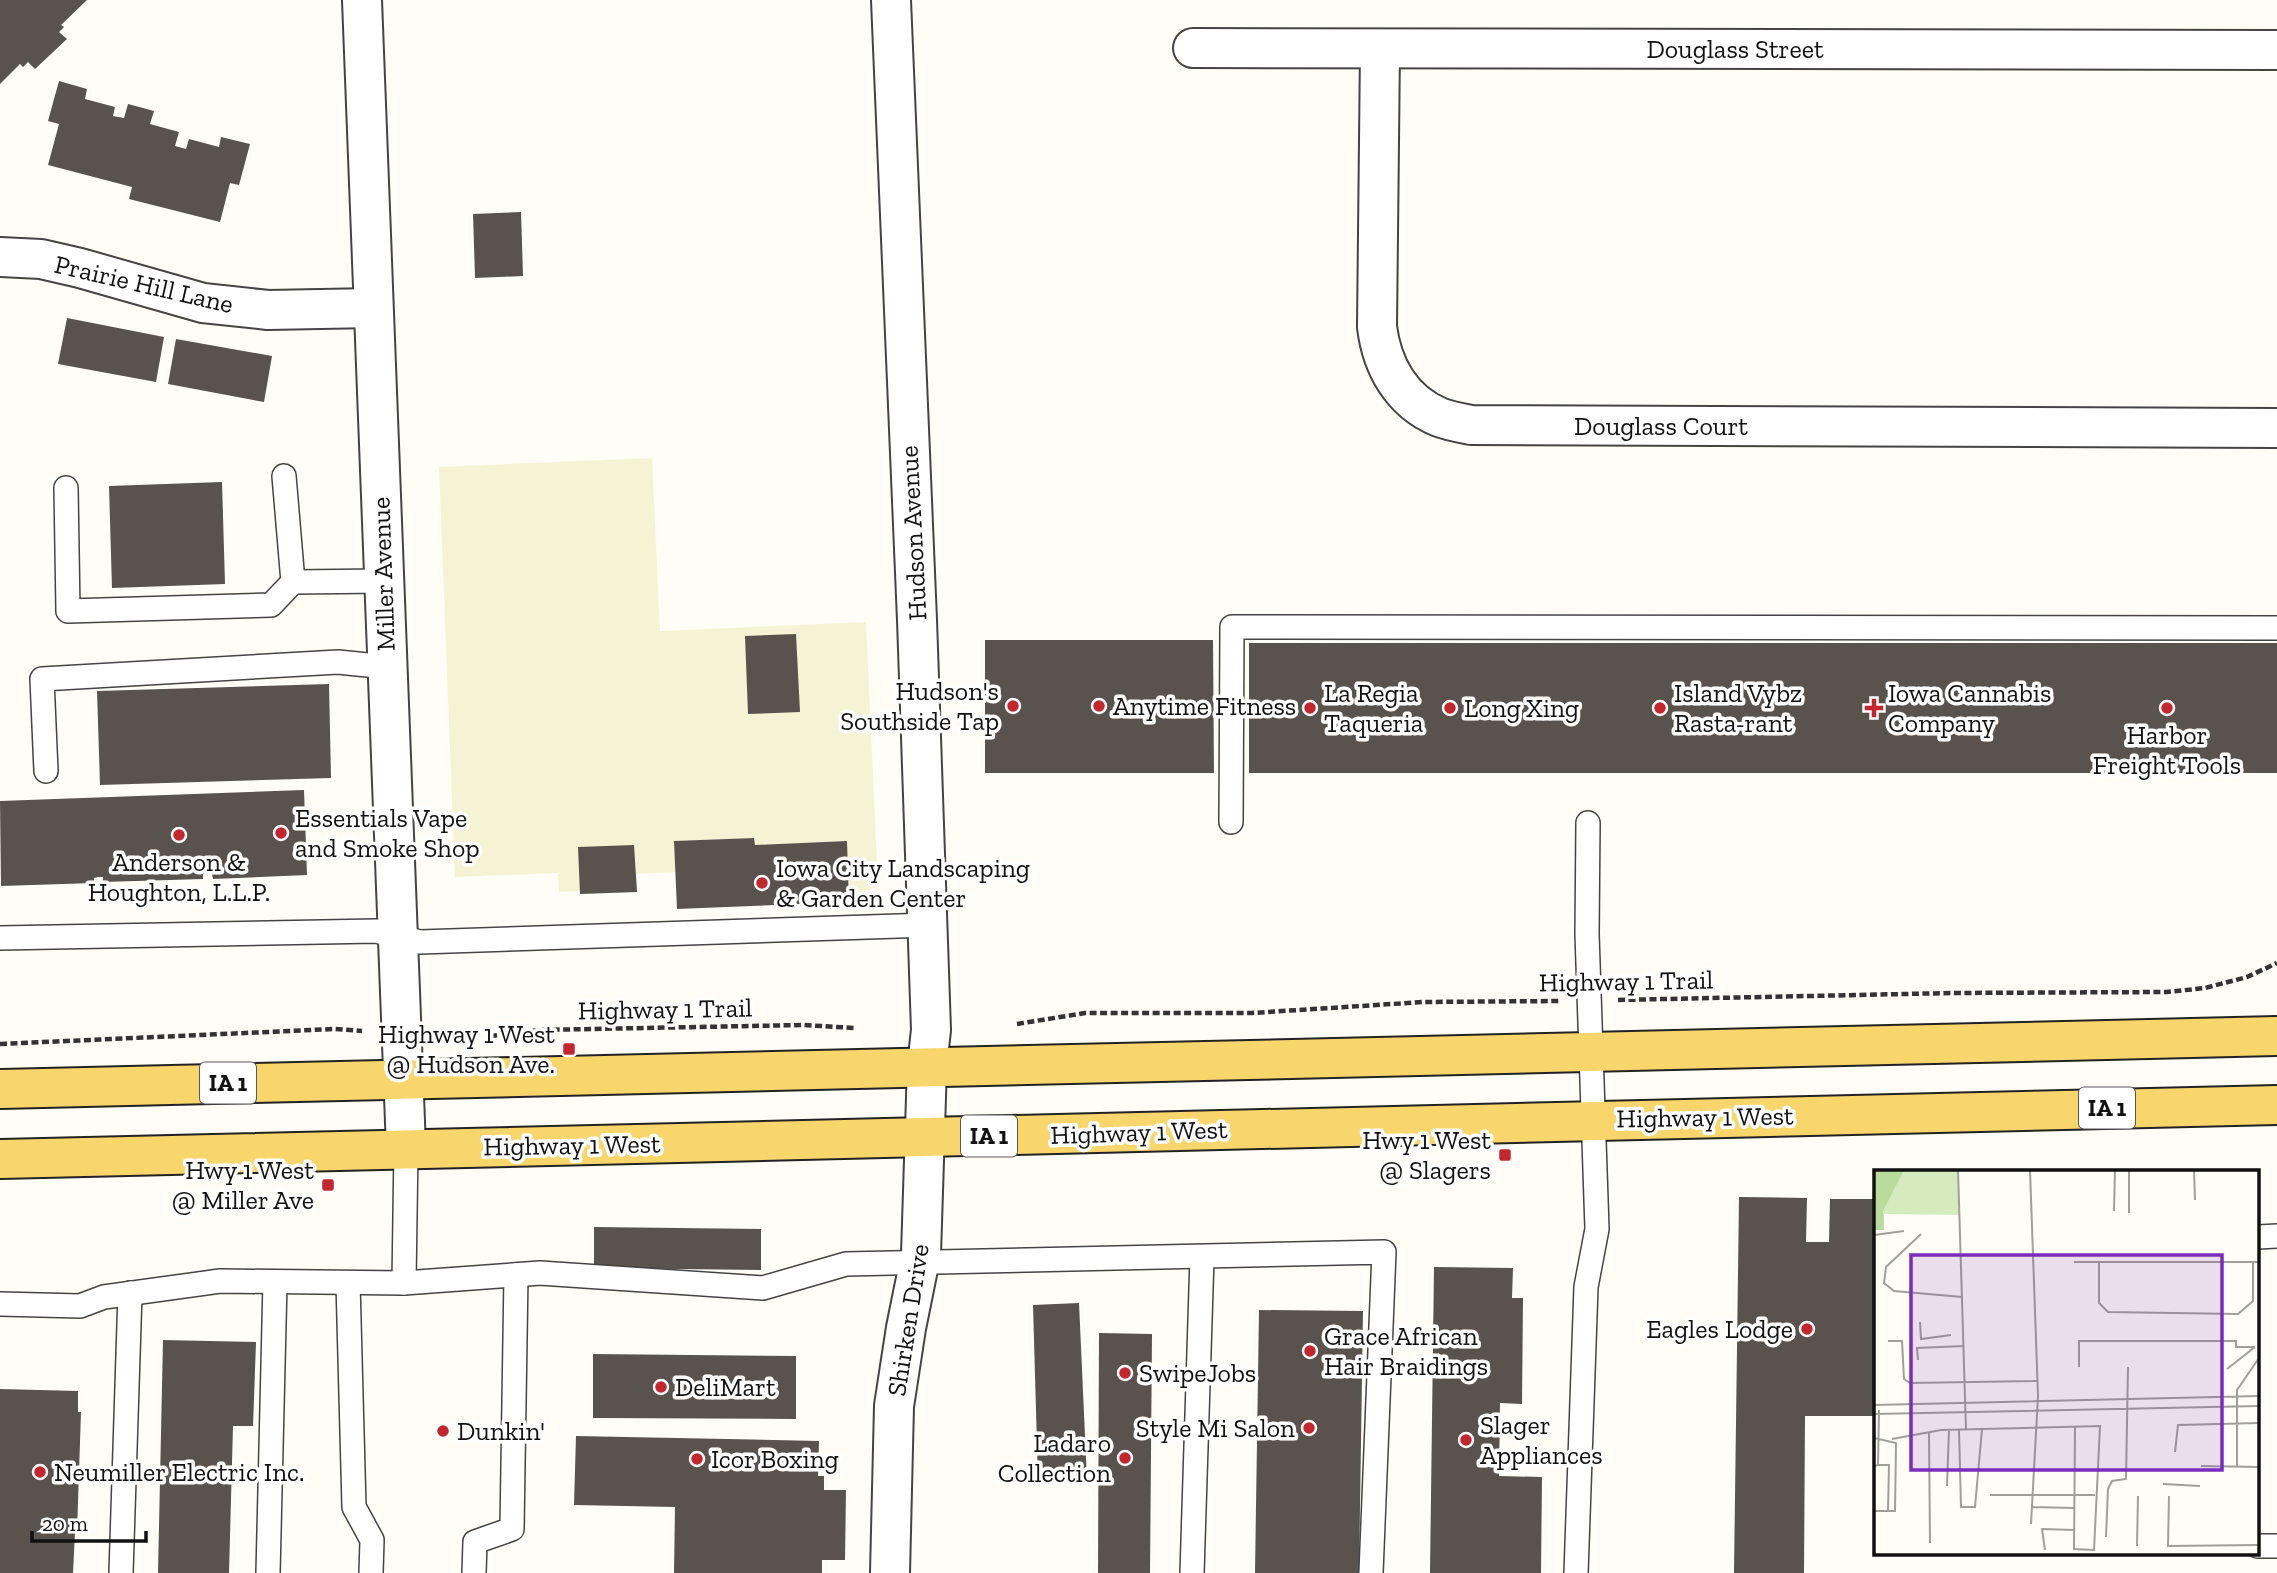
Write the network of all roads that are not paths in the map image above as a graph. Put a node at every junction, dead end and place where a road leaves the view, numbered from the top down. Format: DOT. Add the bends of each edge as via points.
graph roads {
  1 [pos="362,0"];
  2 [pos="891,0"];
  3 [pos="1193,48"];
  4 [pos="1380,49"];
  5 [pos="2277,50"];
  6 [pos="0,257"];
  7 [pos="373,308"];
  8 [pos="2277,428"];
  9 [pos="284,476"];
  10 [pos="66,488"];
  11 [pos="384,581"];
  12 [pos="293,582"];
  13 [pos="2277,628"];
  14 [pos="387,667"];
  15 [pos="46,771"];
  16 [pos="1231,821"];
  17 [pos="1588,823"];
  18 [pos="929,925"];
  19 [pos="398,936"];
  20 [pos="0,938"];
  21 [pos="2277,1036"];
  22 [pos="1590,1051"];
  23 [pos="927,1066"];
  24 [pos="403,1079"];
  25 [pos="0,1089"];
  26 [pos="2277,1105"];
  27 [pos="1592,1119"];
  28 [pos="926,1138"];
  29 [pos="406,1148"];
  30 [pos="0,1159"];
  31 [pos="1202,1257"];
  32 [pos="920,1261"];
  33 [pos="516,1275"];
  34 [pos="275,1282"];
  35 [pos="348,1283"];
  36 [pos="404,1283"];
  37 [pos="130,1293"];
  38 [pos="0,1304"];
  39 [pos="121,1573"];
  40 [pos="268,1573"];
  41 [pos="371,1573"];
  42 [pos="474,1573"];
  43 [pos="890,1573"];
  44 [pos="1192,1573"];
  45 [pos="1371,1573"];
  46 [pos="1576,1573"];
  1 -- 7 [label="street, Miller Avenue"];
  2 -- 18 [label="street, Hudson Avenue"];
  3 -- 4 [label="street, Douglass Street"];
  4 -- 5 [label="street, Douglass Street"];
  4 -- 8 [label="street, Douglass Court" via="1380,350 1391,376 1412,401 1440,418 1472,425"];
  6 -- 7 [label="street, Prairie Hill Lane" via="80,268 202,303 268,310"];
  7 -- 11 [label="street, Miller Avenue"];
  9 -- 12 [label="lane"];
  10 -- 12 [label="lane" via="68,611 271,605"];
  11 -- 12 [label="lane"];
  11 -- 14 [label="street, Miller Avenue"];
  13 -- 16 [label="lane" via="1233,627"];
  14 -- 15 [label="lane" via="338,662 42,679"];
  14 -- 19 [label="street, Miller Avenue"];
  17 -- 22 [label="lane"];
  18 -- 19 [label="lane" via="420,942"];
  18 -- 23 [label="street, Hudson Avenue"];
  19 -- 20 [label="lane" via="376,931"];
  19 -- 24 [label="street, Miller Avenue"];
  21 -- 22 [label="main road, IA 1"];
  22 -- 23 [label="main road, IA 1"];
  22 -- 27 [label="lane"];
  23 -- 24 [label="main road, IA 1"];
  23 -- 28 [label="street, Shirken Drive"];
  24 -- 25 [label="main road, IA 1"];
  24 -- 29 [label="street, Miller Avenue"];
  26 -- 27 [label="main road, Highway 1 West / IA 1"];
  27 -- 28 [label="main road, Highway 1 West / IA 1"];
  27 -- 46 [label="lane" via="1597,1229 1586,1287"];
  28 -- 29 [label="main road, Highway 1 West / IA 1"];
  28 -- 32 [label="street, Shirken Drive"];
  29 -- 30 [label="main road, Highway 1 West / IA 1"];
  29 -- 36 [label="lane"];
  31 -- 32 [label="lane"];
  31 -- 44 [label="lane"];
  31 -- 45 [label="lane" via="1384,1252"];
  32 -- 33 [label="lane" via="846,1264 763,1288"];
  32 -- 43 [label="street, Shirken Drive" via="894,1406"];
  33 -- 36 [label="lane"];
  33 -- 42 [label="lane" via="512,1528 475,1542"];
  34 -- 35 [label="lane"];
  34 -- 37 [label="lane" via="220,1281"];
  34 -- 40 [label="lane"];
  35 -- 36 [label="lane"];
  35 -- 41 [label="lane" via="354,1507 372,1540"];
  37 -- 38 [label="lane" via="80,1306"];
  37 -- 39 [label="lane"];
}
